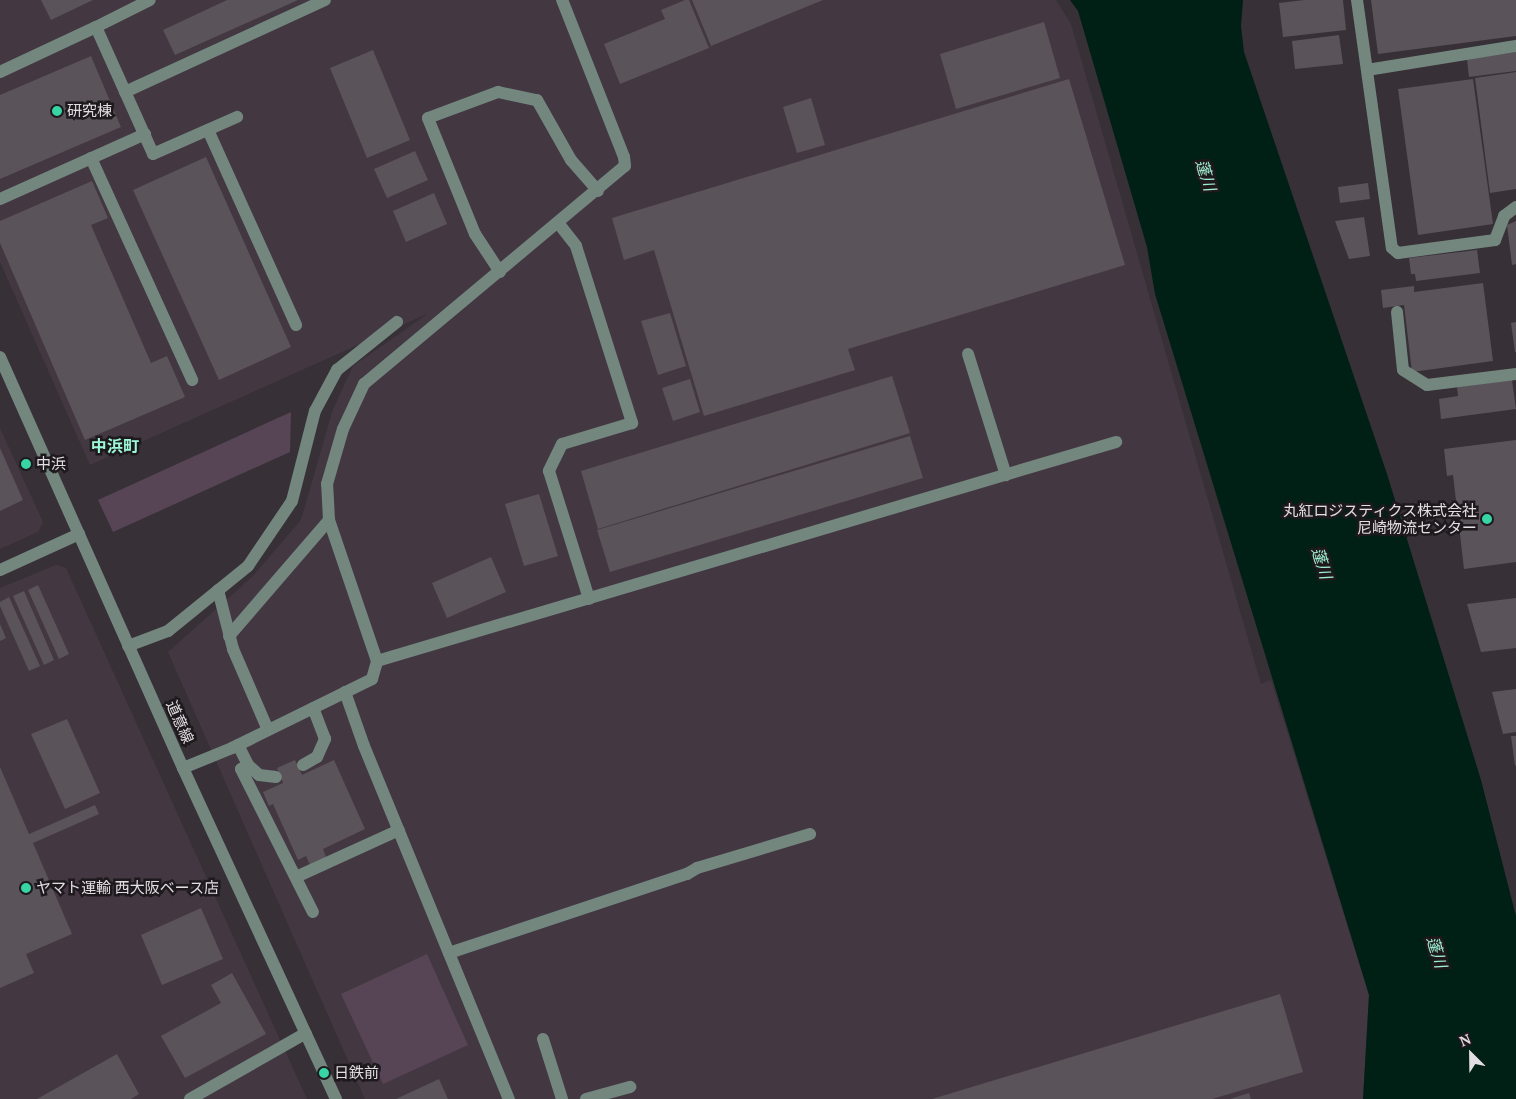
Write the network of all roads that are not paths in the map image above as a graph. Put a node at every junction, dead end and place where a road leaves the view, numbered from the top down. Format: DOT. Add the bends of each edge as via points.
graph roads {
  1 [pos="150,0"];
  2 [pos="326,0"];
  3 [pos="562,0"];
  4 [pos="1357,0"];
  5 [pos="96,27"];
  6 [pos="1516,46"];
  7 [pos="1367,70"];
  8 [pos="0,72"];
  9 [pos="126,92"];
  10 [pos="237,117"];
  11 [pos="208,130"];
  12 [pos="145,134"];
  13 [pos="91,158"];
  14 [pos="598,191"];
  15 [pos="0,199"];
  16 [pos="1516,207"];
  17 [pos="559,224"];
  18 [pos="500,272"];
  19 [pos="1397,312"];
  20 [pos="396,322"];
  21 [pos="296,326"];
  22 [pos="968,354"];
  23 [pos="0,357"];
  24 [pos="1516,374"];
  25 [pos="192,380"];
  26 [pos="1116,442"];
  27 [pos="1006,475"];
  28 [pos="329,520"];
  29 [pos="79,534"];
  30 [pos="0,570"];
  31 [pos="218,590"];
  32 [pos="589,599"];
  33 [pos="229,636"];
  34 [pos="128,646"];
  35 [pos="377,662"];
  36 [pos="345,692"];
  37 [pos="313,708"];
  38 [pos="268,730"];
  39 [pos="238,745"];
  40 [pos="248,765"];
  41 [pos="303,765"];
  42 [pos="182,768"];
  43 [pos="276,777"];
  44 [pos="399,830"];
  45 [pos="810,834"];
  46 [pos="296,878"];
  47 [pos="313,912"];
  48 [pos="449,953"];
  49 [pos="306,1033"];
  50 [pos="543,1039"];
  51 [pos="630,1087"];
  52 [pos="190,1099"];
  53 [pos="336,1099"];
  54 [pos="509,1099"];
  55 [pos="562,1099"];
  56 [pos="586,1099"];
  1 -- 5 [label="street"];
  2 -- 9 [label="street"];
  3 -- 14 [label="street" via="624,157 622,171"];
  4 -- 7 [label="street"];
  5 -- 8 [label="street"];
  5 -- 9 [label="street"];
  6 -- 7 [label="street"];
  7 -- 16 [label="street" via="1392,248 1398,254 1495,240 1504,216"];
  9 -- 12 [label="street"];
  10 -- 11 [label="street"];
  11 -- 12 [label="street" via="154,154"];
  11 -- 21 [label="street"];
  12 -- 13 [label="street"];
  13 -- 15 [label="street"];
  13 -- 25 [label="street"];
  14 -- 17 [label="street"];
  14 -- 18 [label="street" via="571,160 537,100 498,92 428,118 475,234"];
  17 -- 18 [label="street"];
  17 -- 32 [label="street" via="576,246 632,423 562,444 549,471"];
  18 -- 28 [label="street" via="364,384 343,429 327,484"];
  19 -- 24 [label="street" via="1403,370 1427,385"];
  20 -- 31 [label="street" via="337,370 315,411 292,501 248,566"];
  22 -- 27 [label="street"];
  23 -- 29 [label="street, 道意線"];
  26 -- 27 [label="street"];
  27 -- 32 [label="street"];
  28 -- 33 [label="street"];
  28 -- 35 [label="street"];
  29 -- 30 [label="street"];
  29 -- 34 [label="street, 道意線"];
  31 -- 33 [label="street"];
  31 -- 34 [label="street" via="168,631"];
  32 -- 35 [label="street"];
  33 -- 38 [label="street"];
  34 -- 42 [label="street, 道意線"];
  35 -- 36 [label="street" via="372,679"];
  36 -- 37 [label="street"];
  36 -- 44 [label="street"];
  37 -- 38 [label="street"];
  37 -- 41 [label="street" via="325,740 317,757"];
  38 -- 39 [label="street"];
  39 -- 40 [label="street"];
  39 -- 42 [label="street"];
  40 -- 43 [label="street" via="259,775"];
  40 -- 46 [label="street" via="241,769"];
  42 -- 49 [label="street, 道意線"];
  44 -- 46 [label="street"];
  44 -- 48 [label="street"];
  45 -- 48 [label="street" via="696,868 687,874"];
  46 -- 47 [label="street"];
  48 -- 54 [label="street"];
  49 -- 52 [label="street"];
  49 -- 53 [label="street, 道意線"];
  50 -- 55 [label="street"];
  51 -- 56 [label="street"];
}
